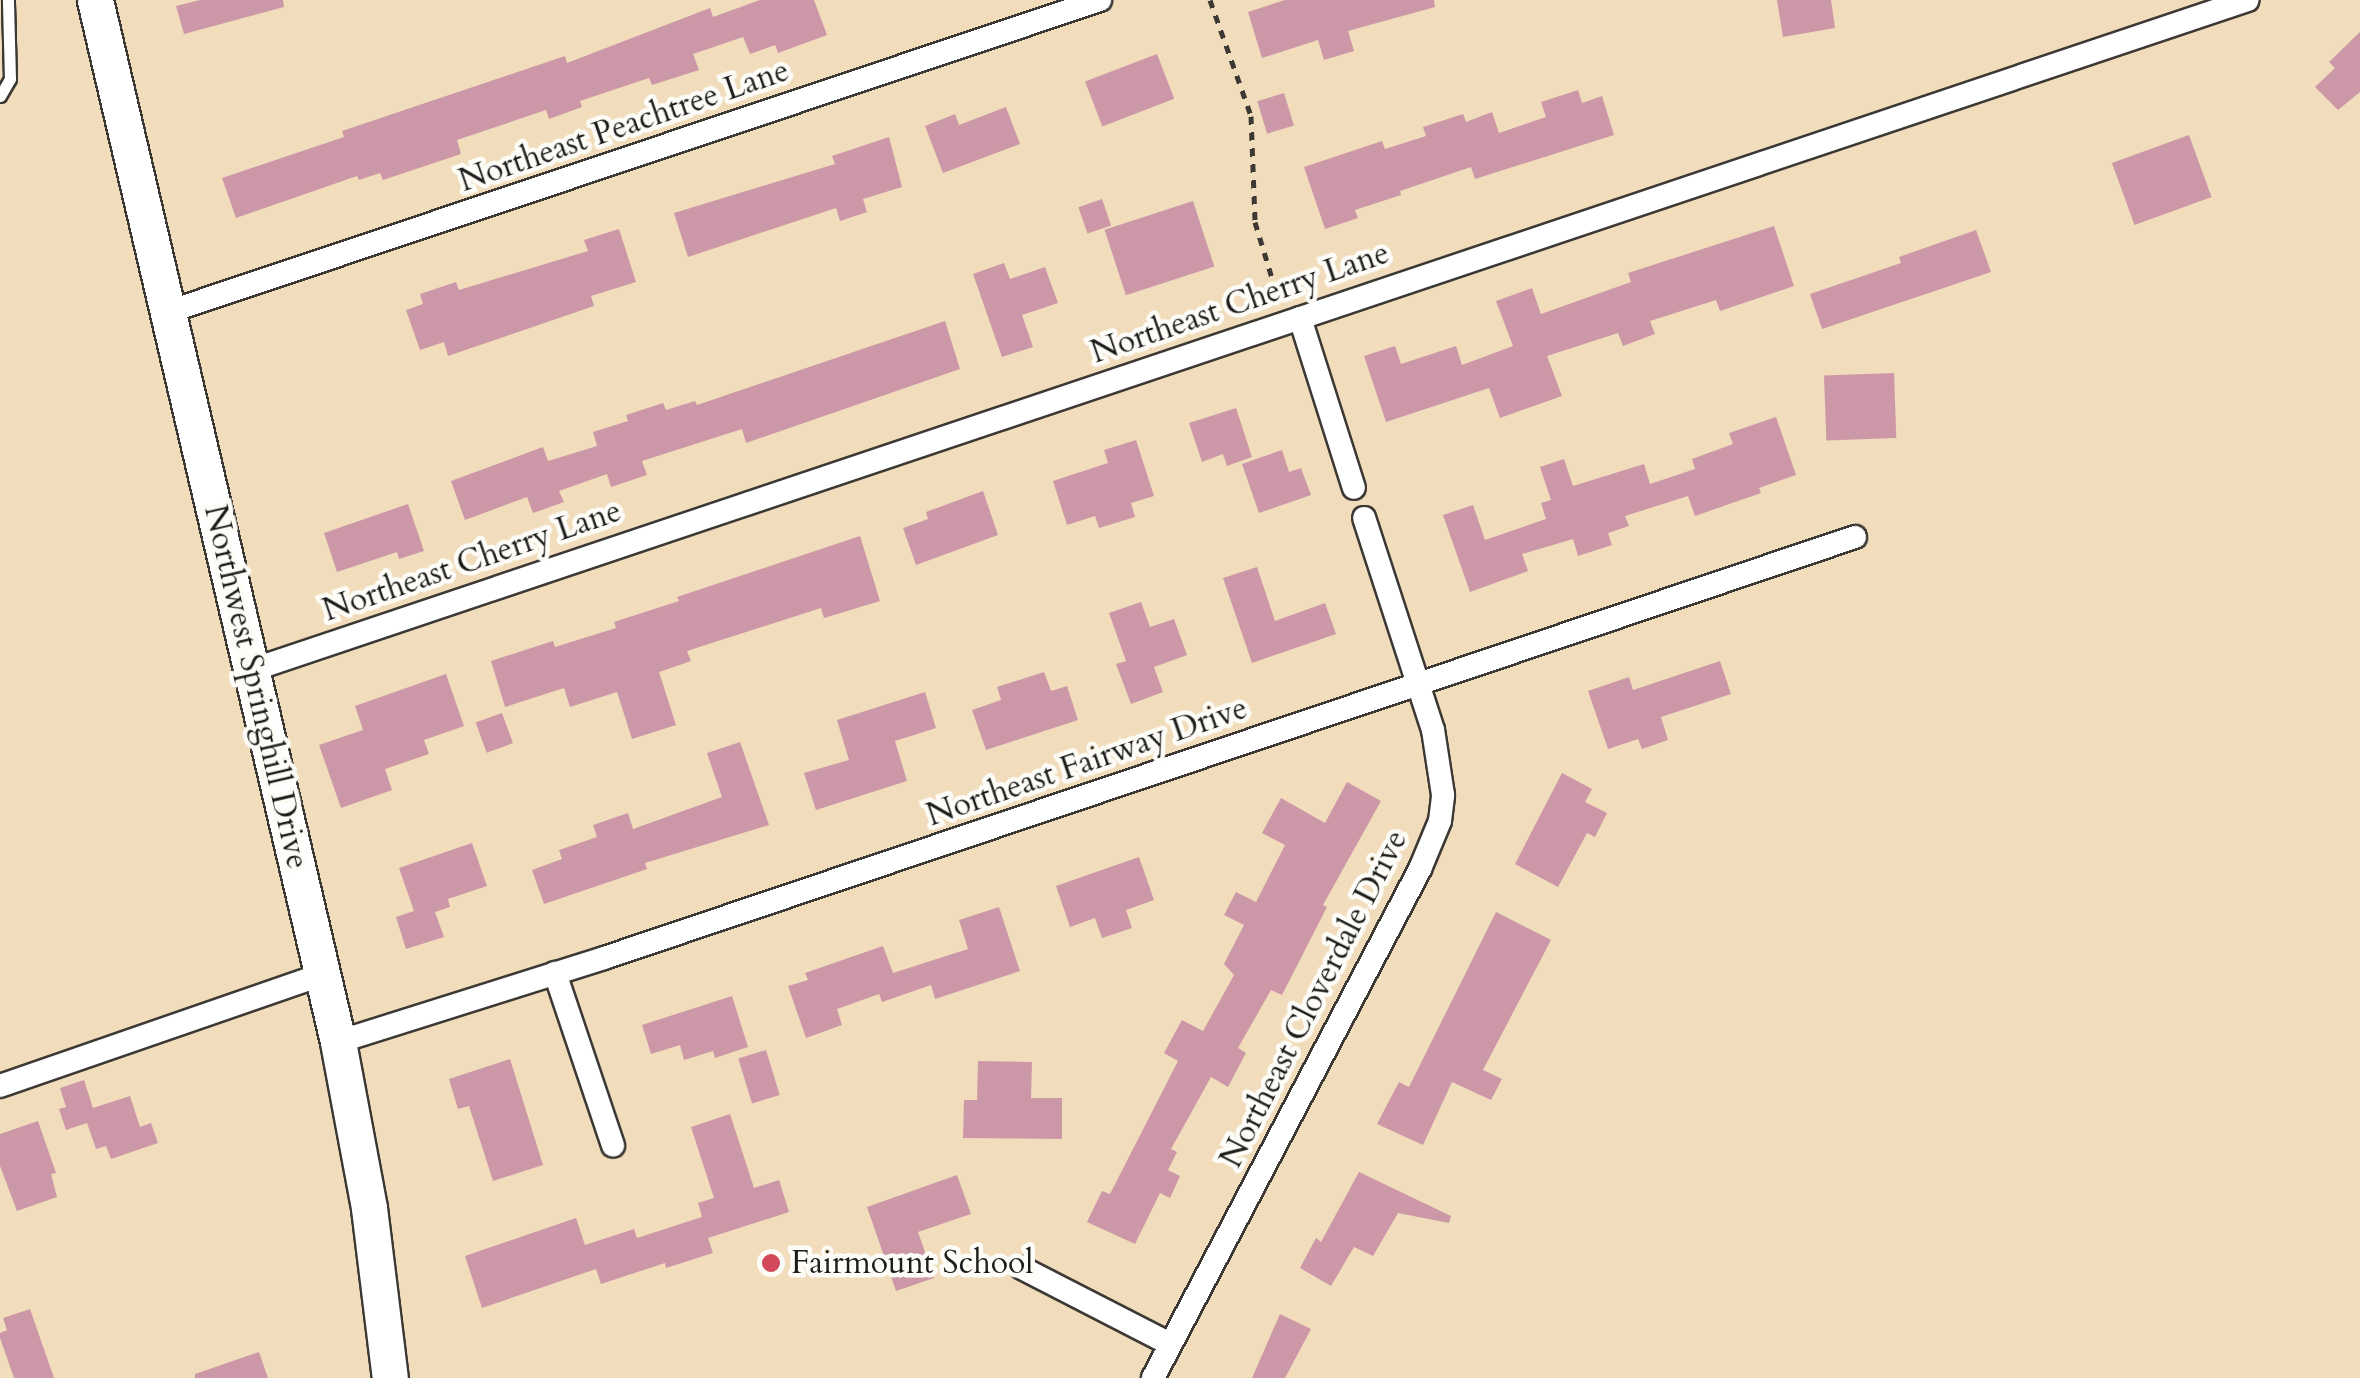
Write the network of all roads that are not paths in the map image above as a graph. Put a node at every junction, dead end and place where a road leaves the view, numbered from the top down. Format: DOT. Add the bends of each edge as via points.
graph roads {
  1 [pos="8,0"];
  2 [pos="95,0"];
  3 [pos="1100,0"];
  4 [pos="2248,0"];
  5 [pos="0,96"];
  6 [pos="168,312"];
  7 [pos="1292,320"];
  8 [pos="1354,488"];
  9 [pos="1364,518"];
  10 [pos="1855,537"];
  11 [pos="252,670"];
  12 [pos="1420,686"];
  13 [pos="555,973"];
  14 [pos="323,974"];
  15 [pos="338,1042"];
  16 [pos="0,1086"];
  17 [pos="613,1145"];
  18 [pos="1022,1268"];
  19 [pos="1170,1344"];
  20 [pos="390,1378"];
  21 [pos="1153,1378"];
  1 -- 5 [label="lane" via="10,79"];
  2 -- 6 [label="main road, Northwest Springhill Drive"];
  3 -- 6 [label="street, Northeast Peachtree Lane"];
  4 -- 7 [label="street, Northeast Cherry Lane"];
  6 -- 11 [label="main road, Northwest Springhill Drive"];
  7 -- 8 [label="street"];
  7 -- 11 [label="street, Northeast Cherry Lane"];
  9 -- 12 [label="street, Northeast Cloverdale Drive"];
  10 -- 12 [label="street, Northeast Fairway Drive"];
  11 -- 14 [label="main road, Northwest Springhill Drive"];
  12 -- 13 [label="street, Northeast Fairway Drive"];
  12 -- 19 [label="street, Northeast Cloverdale Drive" via="1441,766 1443,796 1432,843"];
  13 -- 15 [label="street, Northeast Fairway Drive"];
  13 -- 17 [label="street"];
  14 -- 15 [label="main road, Northwest Springhill Drive"];
  14 -- 16 [label="street"];
  15 -- 20 [label="main road, Northwest Springhill Drive" via="369,1208"];
  18 -- 19 [label="street"];
  19 -- 21 [label="street, Northeast Cloverdale Drive"];
}
